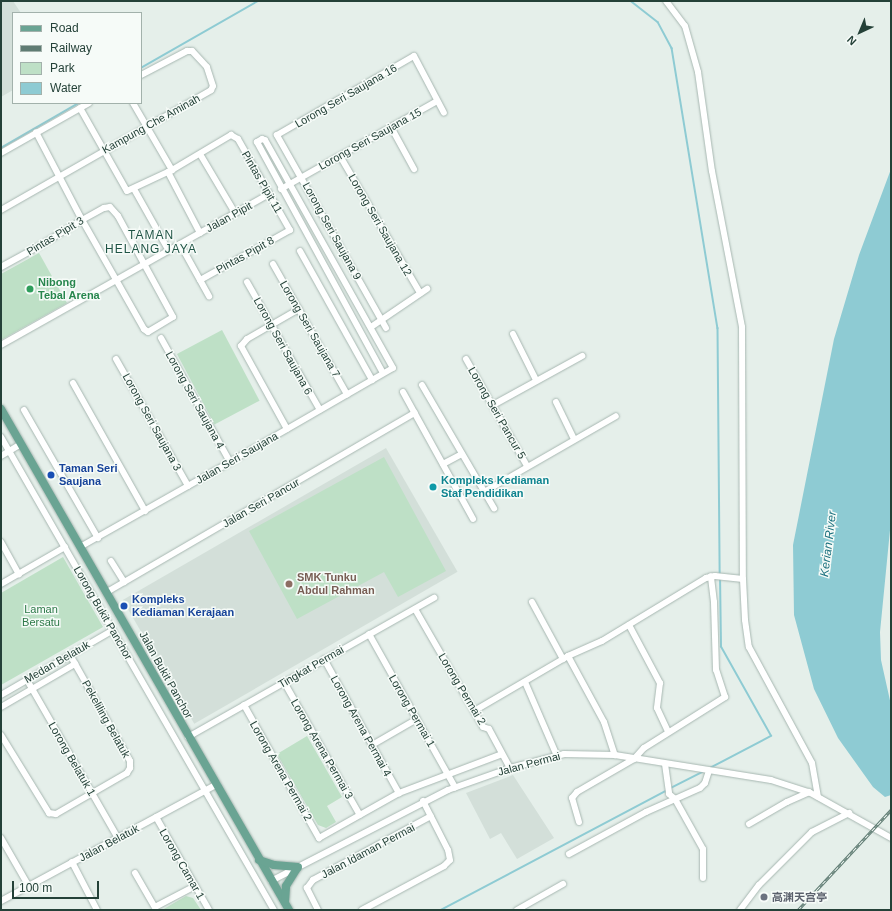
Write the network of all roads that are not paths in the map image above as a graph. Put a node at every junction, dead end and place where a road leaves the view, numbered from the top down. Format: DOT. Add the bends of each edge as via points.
graph roads {
  1 [pos="666,1"];
  2 [pos="142,75"];
  3 [pos="437,101"];
  4 [pos="87,104"];
  5 [pos="134,104"];
  6 [pos="80,108"];
  7 [pos="444,113"];
  8 [pos="147,127"];
  9 [pos="391,127"];
  10 [pos="36,132"];
  11 [pos="277,135"];
  12 [pos="104,151"];
  13 [pos="1,153"];
  14 [pos="200,154"];
  15 [pos="340,156"];
  16 [pos="414,169"];
  17 [pos="170,171"];
  18 [pos="60,176"];
  19 [pos="302,178"];
  20 [pos="290,184"];
  21 [pos="134,189"];
  22 [pos="281,189"];
  23 [pos="269,194"];
  24 [pos="1,210"];
  25 [pos="235,213"];
  26 [pos="82,220"];
  27 [pos="290,230"];
  28 [pos="200,233"];
  29 [pos="180,244"];
  30 [pos="169,250"];
  31 [pos="300,251"];
  32 [pos="145,264"];
  33 [pos="274,264"];
  34 [pos="1,267"];
  35 [pos="115,280"];
  36 [pos="200,280"];
  37 [pos="247,282"];
  38 [pos="427,289"];
  39 [pos="420,294"];
  40 [pos="210,296"];
  41 [pos="299,309"];
  42 [pos="381,319"];
  43 [pos="271,325"];
  44 [pos="371,327"];
  45 [pos="386,328"];
  46 [pos="513,334"];
  47 [pos="161,338"];
  48 [pos="1,345"];
  49 [pos="582,356"];
  50 [pos="116,359"];
  51 [pos="466,359"];
  52 [pos="383,374"];
  53 [pos="372,380"];
  54 [pos="536,380"];
  55 [pos="73,383"];
  56 [pos="422,384"];
  57 [pos="403,392"];
  58 [pos="347,394"];
  59 [pos="556,402"];
  60 [pos="493,405"];
  61 [pos="1,409"];
  62 [pos="24,410"];
  63 [pos="320,410"];
  64 [pos="415,414"];
  65 [pos="616,416"];
  66 [pos="287,429"];
  67 [pos="1,437"];
  68 [pos="574,439"];
  69 [pos="21,444"];
  70 [pos="9,451"];
  71 [pos="462,454"];
  72 [pos="1,456"];
  73 [pos="230,462"];
  74 [pos="443,464"];
  75 [pos="528,466"];
  76 [pos="188,486"];
  77 [pos="484,492"];
  78 [pos="494,508"];
  79 [pos="145,511"];
  80 [pos="473,519"];
  81 [pos="98,538"];
  82 [pos="1,542"];
  83 [pos="65,547"];
  84 [pos="80,547"];
  85 [pos="111,561"];
  86 [pos="19,574"];
  87 [pos="713,576"];
  88 [pos="740,578"];
  89 [pos="124,582"];
  90 [pos="1,584"];
  91 [pos="106,592"];
  92 [pos="434,598"];
  93 [pos="532,602"];
  94 [pos="415,608"];
  95 [pos="628,625"];
  96 [pos="113,630"];
  97 [pos="369,634"];
  98 [pos="70,655"];
  99 [pos="566,657"];
  100 [pos="324,659"];
  101 [pos="75,664"];
  102 [pos="27,680"];
  103 [pos="284,682"];
  104 [pos="525,682"];
  105 [pos="32,689"];
  106 [pos="1,695"];
  107 [pos="244,705"];
  108 [pos="1,707"];
  109 [pos="474,711"];
  110 [pos="417,719"];
  111 [pos="668,732"];
  112 [pos="1,735"];
  113 [pos="188,737"];
  114 [pos="372,745"];
  115 [pos="502,754"];
  116 [pos="615,755"];
  117 [pos="557,756"];
  118 [pos="634,758"];
  119 [pos="665,764"];
  120 [pos="510,768"];
  121 [pos="709,771"];
  122 [pos="448,773"];
  123 [pos="217,784"];
  124 [pos="455,787"];
  125 [pos="206,790"];
  126 [pos="809,792"];
  127 [pos="92,793"];
  128 [pos="399,793"];
  129 [pos="818,796"];
  130 [pos="675,799"];
  131 [pos="423,801"];
  132 [pos="849,813"];
  133 [pos="360,815"];
  134 [pos="431,816"];
  135 [pos="156,818"];
  136 [pos="579,822"];
  137 [pos="749,824"];
  138 [pos="1,838"];
  139 [pos="118,838"];
  140 [pos="891,838"];
  141 [pos="569,854"];
  142 [pos="259,860"];
  143 [pos="72,862"];
  144 [pos="298,867"];
  145 [pos="135,873"];
  146 [pos="703,878"];
  147 [pos="272,881"];
  148 [pos="563,884"];
  149 [pos="28,886"];
  150 [pos="195,886"];
  151 [pos="1,901"];
  152 [pos="287,907"];
  153 [pos="98,910"];
  154 [pos="209,910"];
  155 [pos="274,910"];
  156 [pos="318,910"];
  157 [pos="362,910"];
  158 [pos="517,910"];
  159 [pos="740,910"];
  1 -- 88 [label="street" via="685,26 698,72 712,171 742,327"];
  2 -- 8 [label="street, Kampung Che Aminah" via="192,51 207,67 213,81 211,90"];
  3 -- 7 [label="street"];
  3 -- 9 [label="street, Lorong Seri Saujana 15"];
  3 -- 11 [label="street, Lorong Seri Saujana 16" via="414,56"];
  4 -- 6 [label="street"];
  5 -- 8 [label="street"];
  6 -- 10 [label="street"];
  6 -- 12 [label="street"];
  8 -- 12 [label="street, Kampung Che Aminah"];
  8 -- 17 [label="street"];
  9 -- 15 [label="street, Lorong Seri Saujana 15"];
  9 -- 16 [label="street"];
  10 -- 13 [label="street"];
  10 -- 18 [label="street"];
  11 -- 19 [label="street, Lorong Seri Saujana 9"];
  12 -- 18 [label="street, Kampung Che Aminah"];
  12 -- 21 [label="street" via="124,189"];
  14 -- 17 [label="street"];
  14 -- 23 [label="street, Pintas Pipit 11" via="234,135"];
  14 -- 25 [label="street"];
  15 -- 19 [label="street, Lorong Seri Saujana 15"];
  15 -- 39 [label="street, Lorong Seri Saujana 12"];
  17 -- 21 [label="street"];
  17 -- 28 [label="street"];
  18 -- 24 [label="street, Kampung Che Aminah"];
  18 -- 26 [label="street"];
  19 -- 20 [label="street, Lorong Seri Saujana 15"];
  19 -- 42 [label="street, Lorong Seri Saujana 9"];
  20 -- 22 [label="street, Lorong Seri Saujana 15"];
  20 -- 22 [label="street" via="264,139 257,142"];
  20 -- 44 [label="street"];
  21 -- 30 [label="street"];
  22 -- 52 [label="street"];
  23 -- 25 [label="street, Jalan Pipit"];
  23 -- 27 [label="street, Pintas Pipit 11"];
  25 -- 28 [label="street, Jalan Pipit"];
  26 -- 32 [label="street, Pintas Pipit 3" via="110,207 118,216"];
  26 -- 34 [label="street, Pintas Pipit 3"];
  26 -- 35 [label="street"];
  27 -- 36 [label="street, Pintas Pipit 8"];
  28 -- 29 [label="street, Jalan Pipit"];
  29 -- 30 [label="street, Jalan Pipit"];
  29 -- 36 [label="street"];
  30 -- 32 [label="street, Jalan Pipit"];
  31 -- 53 [label="street"];
  32 -- 35 [label="street, Jalan Pipit"];
  32 -- 35 [label="street" via="173,314 172,318 148,332 144,330"];
  33 -- 41 [label="street, Lorong Seri Saujana 7"];
  35 -- 48 [label="street, Jalan Pipit"];
  36 -- 40 [label="street"];
  37 -- 43 [label="street, Lorong Seri Saujana 6"];
  38 -- 39 [label="street"];
  39 -- 42 [label="street"];
  41 -- 43 [label="street"];
  41 -- 58 [label="street, Lorong Seri Saujana 7"];
  42 -- 44 [label="street"];
  42 -- 45 [label="street, Lorong Seri Saujana 9"];
  43 -- 63 [label="street, Lorong Seri Saujana 6"];
  43 -- 66 [label="street" via="241,346"];
  44 -- 52 [label="street, Jalan Seri Saujana" via="394,368"];
  46 -- 54 [label="street"];
  47 -- 73 [label="street, Lorong Seri Saujana 4"];
  49 -- 54 [label="street"];
  50 -- 76 [label="street, Lorong Seri Saujana 3"];
  51 -- 60 [label="street, Lorong Seri Pancur 5"];
  52 -- 53 [label="street, Jalan Seri Saujana"];
  53 -- 58 [label="street, Jalan Seri Saujana"];
  54 -- 60 [label="street"];
  55 -- 79 [label="street"];
  56 -- 71 [label="street"];
  57 -- 64 [label="street"];
  58 -- 63 [label="street, Jalan Seri Saujana"];
  59 -- 68 [label="street"];
  60 -- 75 [label="street, Lorong Seri Pancur 5"];
  61 -- 69 [label="main road, Jalan Bukit Panchor"];
  62 -- 81 [label="street"];
  63 -- 66 [label="street, Jalan Seri Saujana"];
  64 -- 74 [label="street"];
  64 -- 89 [label="street, Jalan Seri Pancur"];
  65 -- 68 [label="street"];
  66 -- 73 [label="street, Jalan Seri Saujana"];
  67 -- 70 [label="street, Lorong Bukit Panchor"];
  68 -- 75 [label="street"];
  69 -- 70 [label="street"];
  69 -- 84 [label="main road, Jalan Bukit Panchor"];
  70 -- 72 [label="street"];
  70 -- 83 [label="street, Lorong Bukit Panchor"];
  71 -- 74 [label="street"];
  71 -- 77 [label="street"];
  73 -- 76 [label="street, Jalan Seri Saujana"];
  74 -- 80 [label="street"];
  75 -- 77 [label="street"];
  76 -- 79 [label="street, Jalan Seri Saujana"];
  77 -- 78 [label="street"];
  79 -- 81 [label="street, Jalan Seri Saujana"];
  81 -- 84 [label="street, Jalan Seri Saujana"];
  82 -- 86 [label="street"];
  83 -- 86 [label="street"];
  83 -- 96 [label="street, Lorong Bukit Panchor"];
  84 -- 91 [label="main road, Jalan Bukit Panchor"];
  85 -- 89 [label="street"];
  86 -- 90 [label="street"];
  87 -- 88 [label="street"];
  87 -- 95 [label="street"];
  87 -- 111 [label="street" via="716,670 725,697"];
  88 -- 129 [label="street" via="749,647 812,764"];
  89 -- 91 [label="street, Jalan Seri Pancur"];
  91 -- 113 [label="main road, Jalan Bukit Panchor"];
  92 -- 94 [label="street, Tingkat Permai"];
  93 -- 99 [label="street"];
  94 -- 97 [label="street, Tingkat Permai"];
  94 -- 109 [label="street, Lorong Permai 2"];
  95 -- 99 [label="street"];
  95 -- 111 [label="street" via="660,683 657,708"];
  96 -- 98 [label="street, Medan Belatuk"];
  96 -- 125 [label="street, Lorong Bukit Panchor"];
  97 -- 100 [label="street, Tingkat Permai"];
  97 -- 110 [label="street, Lorong Permai 1"];
  98 -- 101 [label="street, Pekeliling Belatuk"];
  98 -- 102 [label="street, Medan Belatuk"];
  99 -- 104 [label="street"];
  99 -- 116 [label="street" via="604,722"];
  100 -- 103 [label="street, Tingkat Permai"];
  100 -- 114 [label="street, Lorong Arena Permai 4"];
  101 -- 105 [label="street, Medan Belatuk"];
  101 -- 127 [label="street, Pekeliling Belatuk" via="130,761 127,773"];
  102 -- 105 [label="street, Lorong Belatuk 1"];
  102 -- 106 [label="street, Medan Belatuk"];
  103 -- 107 [label="street, Tingkat Permai"];
  103 -- 133 [label="street, Lorong Arena Permai 3"];
  104 -- 109 [label="street"];
  104 -- 117 [label="street"];
  105 -- 108 [label="street, Medan Belatuk"];
  105 -- 127 [label="street, Lorong Belatuk 1"];
  107 -- 113 [label="street, Tingkat Permai"];
  107 -- 133 [label="street, Lorong Arena Permai 2" via="319,838"];
  109 -- 115 [label="street, Lorong Permai 2" via="483,727 489,729"];
  110 -- 114 [label="street"];
  110 -- 122 [label="street, Lorong Permai 1"];
  111 -- 118 [label="street"];
  112 -- 127 [label="street, Pekeliling Belatuk" via="48,813 56,814"];
  113 -- 123 [label="main road, Jalan Bukit Panchor"];
  114 -- 128 [label="street, Lorong Arena Permai 4"];
  115 -- 120 [label="street, Lorong Permai 2"];
  115 -- 122 [label="street"];
  116 -- 117 [label="street, Jalan Permai"];
  116 -- 118 [label="street, Jalan Permai"];
  117 -- 120 [label="street, Jalan Permai"];
  118 -- 119 [label="street, Jalan Permai"];
  118 -- 136 [label="street" via="577,792 572,798"];
  119 -- 121 [label="street, Jalan Permai"];
  119 -- 130 [label="street" via="666,787"];
  120 -- 124 [label="street, Jalan Permai"];
  121 -- 126 [label="street, Jalan Permai" via="771,780"];
  121 -- 130 [label="street" via="705,783 700,788"];
  122 -- 124 [label="street, Lorong Permai 1"];
  122 -- 128 [label="street"];
  123 -- 125 [label="street, Jalan Belatuk"];
  123 -- 142 [label="main road, Jalan Bukit Panchor"];
  124 -- 131 [label="street, Jalan Permai"];
  125 -- 135 [label="street, Jalan Belatuk"];
  125 -- 155 [label="street"];
  126 -- 129 [label="street, Jalan Permai"];
  126 -- 137 [label="street"];
  127 -- 139 [label="street, Lorong Belatuk 1"];
  128 -- 133 [label="street"];
  129 -- 132 [label="street, Jalan Permai"];
  130 -- 141 [label="street"];
  130 -- 146 [label="street" via="703,849"];
  131 -- 134 [label="street"];
  131 -- 144 [label="street, Jalan Permai"];
  132 -- 140 [label="street, Jalan Permai"];
  132 -- 159 [label="street" via="812,832 759,885"];
  134 -- 156 [label="street, Jalan Idaman Permai" via="313,880 308,888"];
  134 -- 157 [label="street" via="448,850 450,860 444,866"];
  135 -- 139 [label="street, Jalan Belatuk"];
  135 -- 150 [label="street, Lorong Camar 1"];
  138 -- 149 [label="street"];
  139 -- 143 [label="street, Jalan Belatuk"];
  142 -- 144 [label="main road" via="274,865"];
  142 -- 147 [label="main road, Jalan Bukit Panchor"];
  143 -- 149 [label="street, Jalan Belatuk"];
  143 -- 153 [label="street"];
  144 -- 147 [label="street, Jalan Permai"];
  144 -- 152 [label="main road" via="286,886"];
  145 -- 150 [label="street" via="155,906"];
  147 -- 152 [label="main road, Jalan Bukit Panchor"];
  148 -- 158 [label="street"];
  149 -- 151 [label="street, Jalan Belatuk"];
  150 -- 154 [label="street, Lorong Camar 1"];
}
